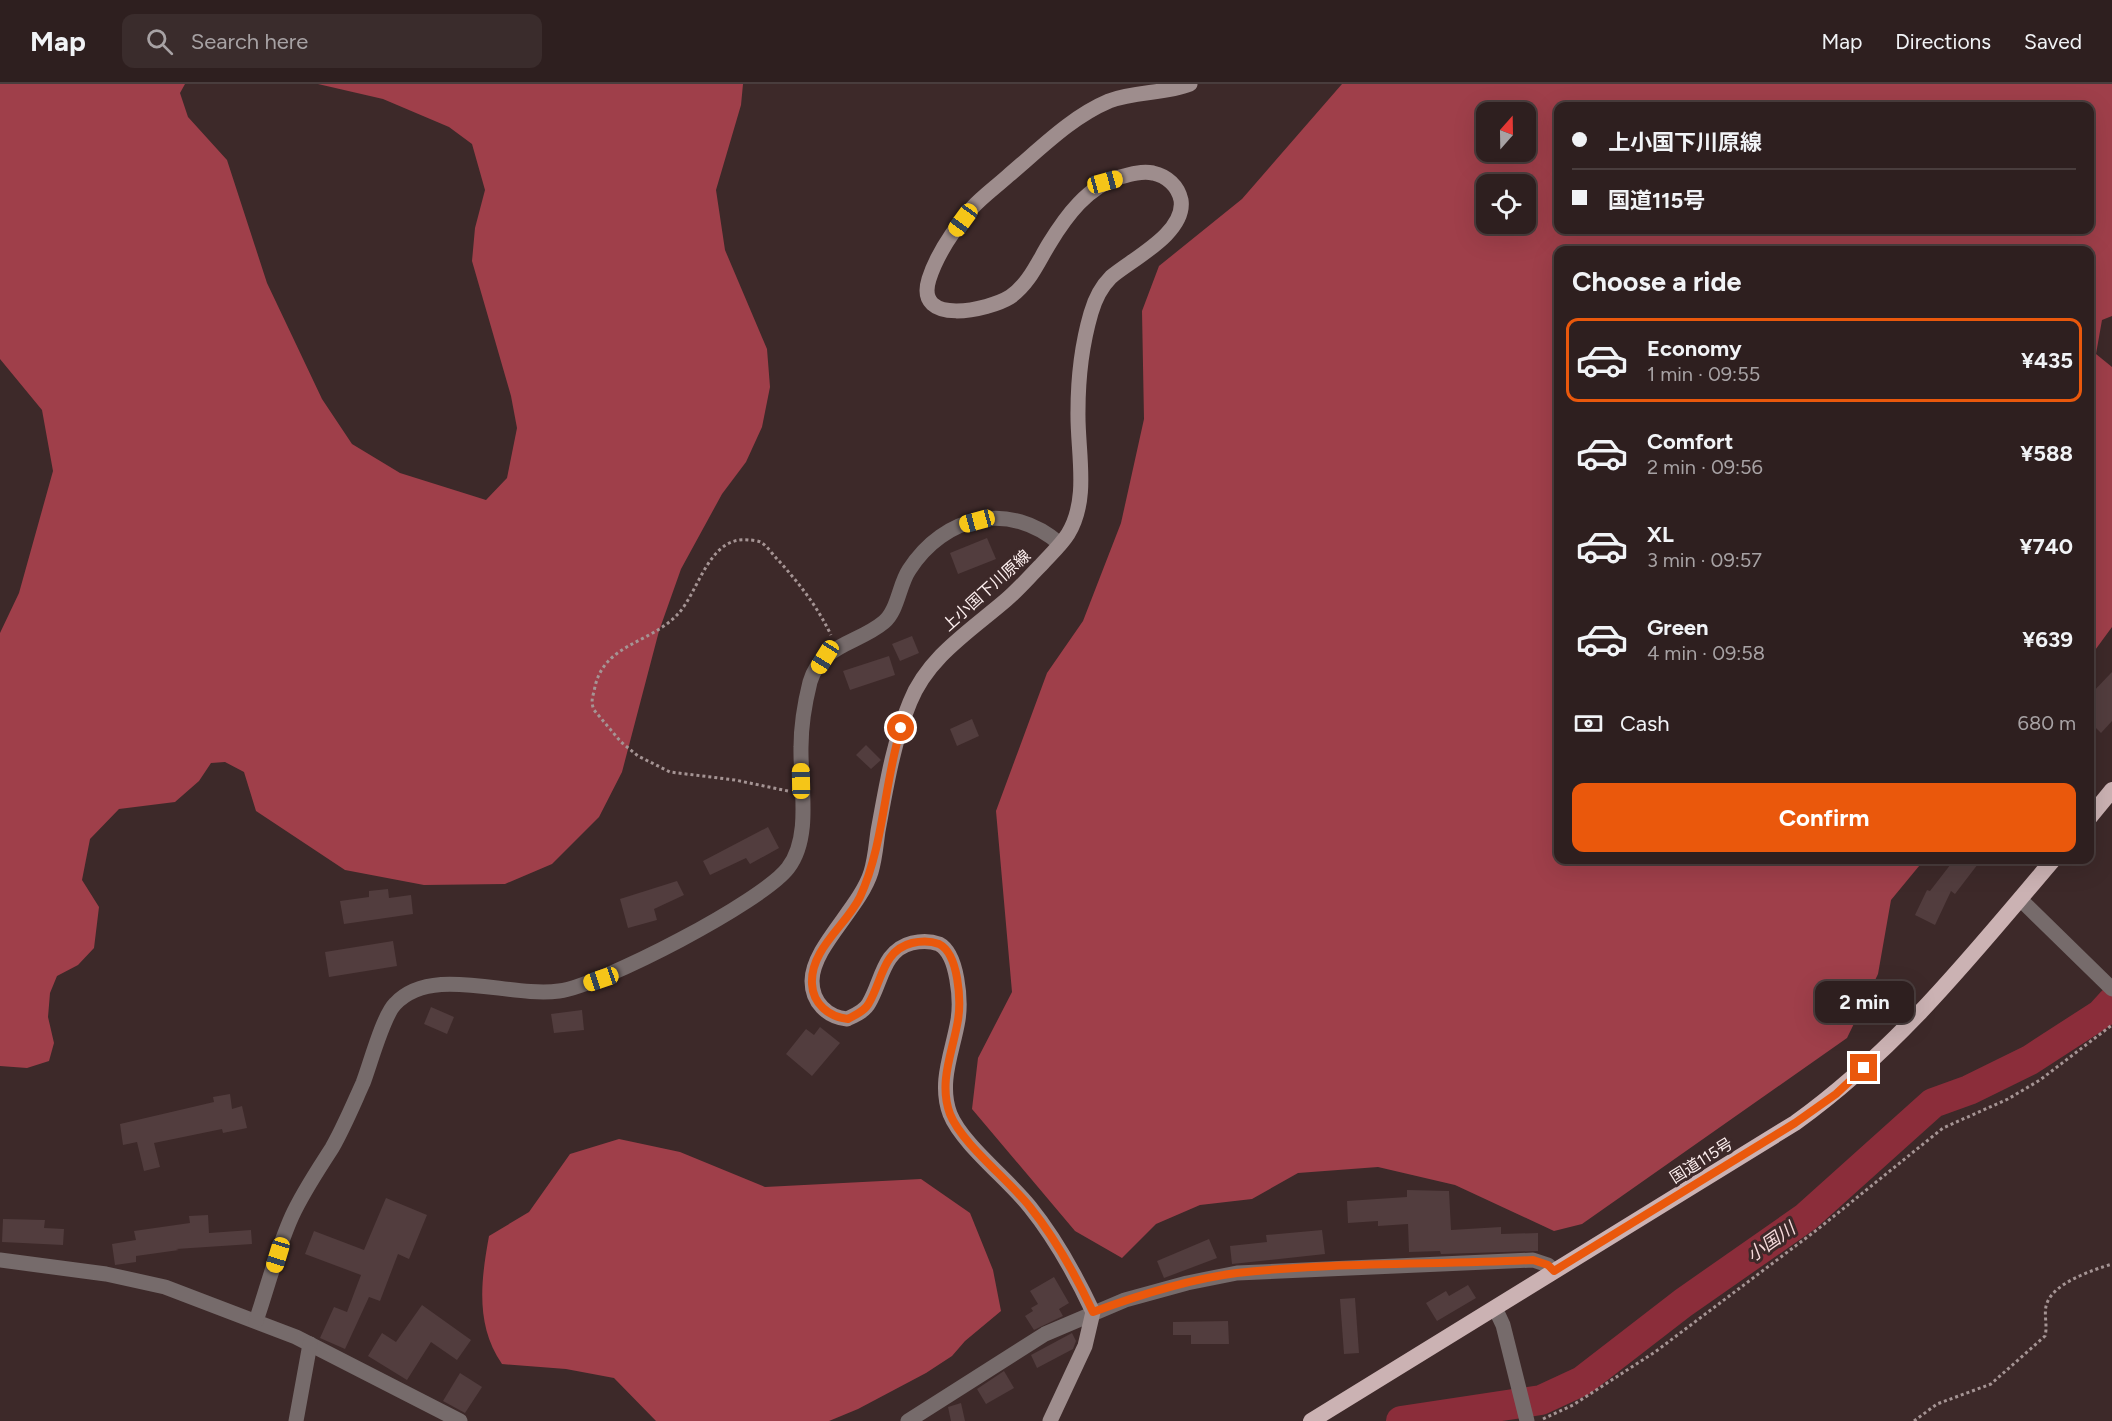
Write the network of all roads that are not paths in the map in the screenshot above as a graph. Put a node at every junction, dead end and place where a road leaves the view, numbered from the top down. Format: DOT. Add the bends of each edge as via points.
graph roads {
  1 [pos="1190,84"];
  2 [pos="1060,544"];
  3 [pos="2112,790"];
  4 [pos="2094,812"];
  5 [pos="2051,864"];
  6 [pos="2020,899"];
  7 [pos="2112,990"];
  8 [pos="0,1260"];
  9 [pos="1554,1271"];
  10 [pos="1495,1308"];
  11 [pos="1093,1312"];
  12 [pos="256,1321"];
  13 [pos="310,1344"];
  14 [pos="296,1421"];
  15 [pos="460,1421"];
  16 [pos="908,1421"];
  17 [pos="1050,1421"];
  18 [pos="1311,1421"];
  19 [pos="1527,1421"];
  1 -- 2 [label="main road, 上小国下川原線" via="1114,99 1087,111 974,206 943,248 927,282 928,295 938,307 955,312 983,309 1011,296 1032,276 1051,241 1082,199 1105,182 1151,173 1173,183 1180,196 1182,206 1177,220 1164,237 1108,279 1096,298 1084,337 1078,410 1079,507"];
  2 -- 11 [label="main road, 上小国下川原線" via="1009,597 952,644 916,688 894,750 870,873 857,902 821,951 812,985 821,1007 835,1017 848,1019 869,1003 889,958 905,945 922,941 940,945 952,957 958,1019 947,1061 945,1090 950,1114 968,1140 1031,1207"];
  2 -- 12 [label="street" via="1041,528 1016,520 995,518 957,526 925,548 908,571 883,623 825,657 811,678 801,742 801,834 797,851 772,885 626,968 560,991 433,985 394,1005 345,1122 291,1216"];
  3 -- 4 [label="highway"];
  5 -- 6 [label="highway, 国道115号"];
  6 -- 7 [label="street"];
  6 -- 9 [label="highway, 国道115号" via="1922,1013 1836,1094"];
  8 -- 12 [label="street" via="134,1279"];
  9 -- 10 [label="highway, 国道115号"];
  9 -- 11 [label="street" via="1533,1260 1238,1273 1187,1283"];
  10 -- 18 [label="highway, 国道115号"];
  10 -- 19 [label="street" via="1503,1325"];
  11 -- 16 [label="street" via="1009,1355"];
  11 -- 17 [label="main road" via="1085,1346"];
  12 -- 13 [label="street"];
  13 -- 14 [label="street"];
  13 -- 15 [label="street"];
}
